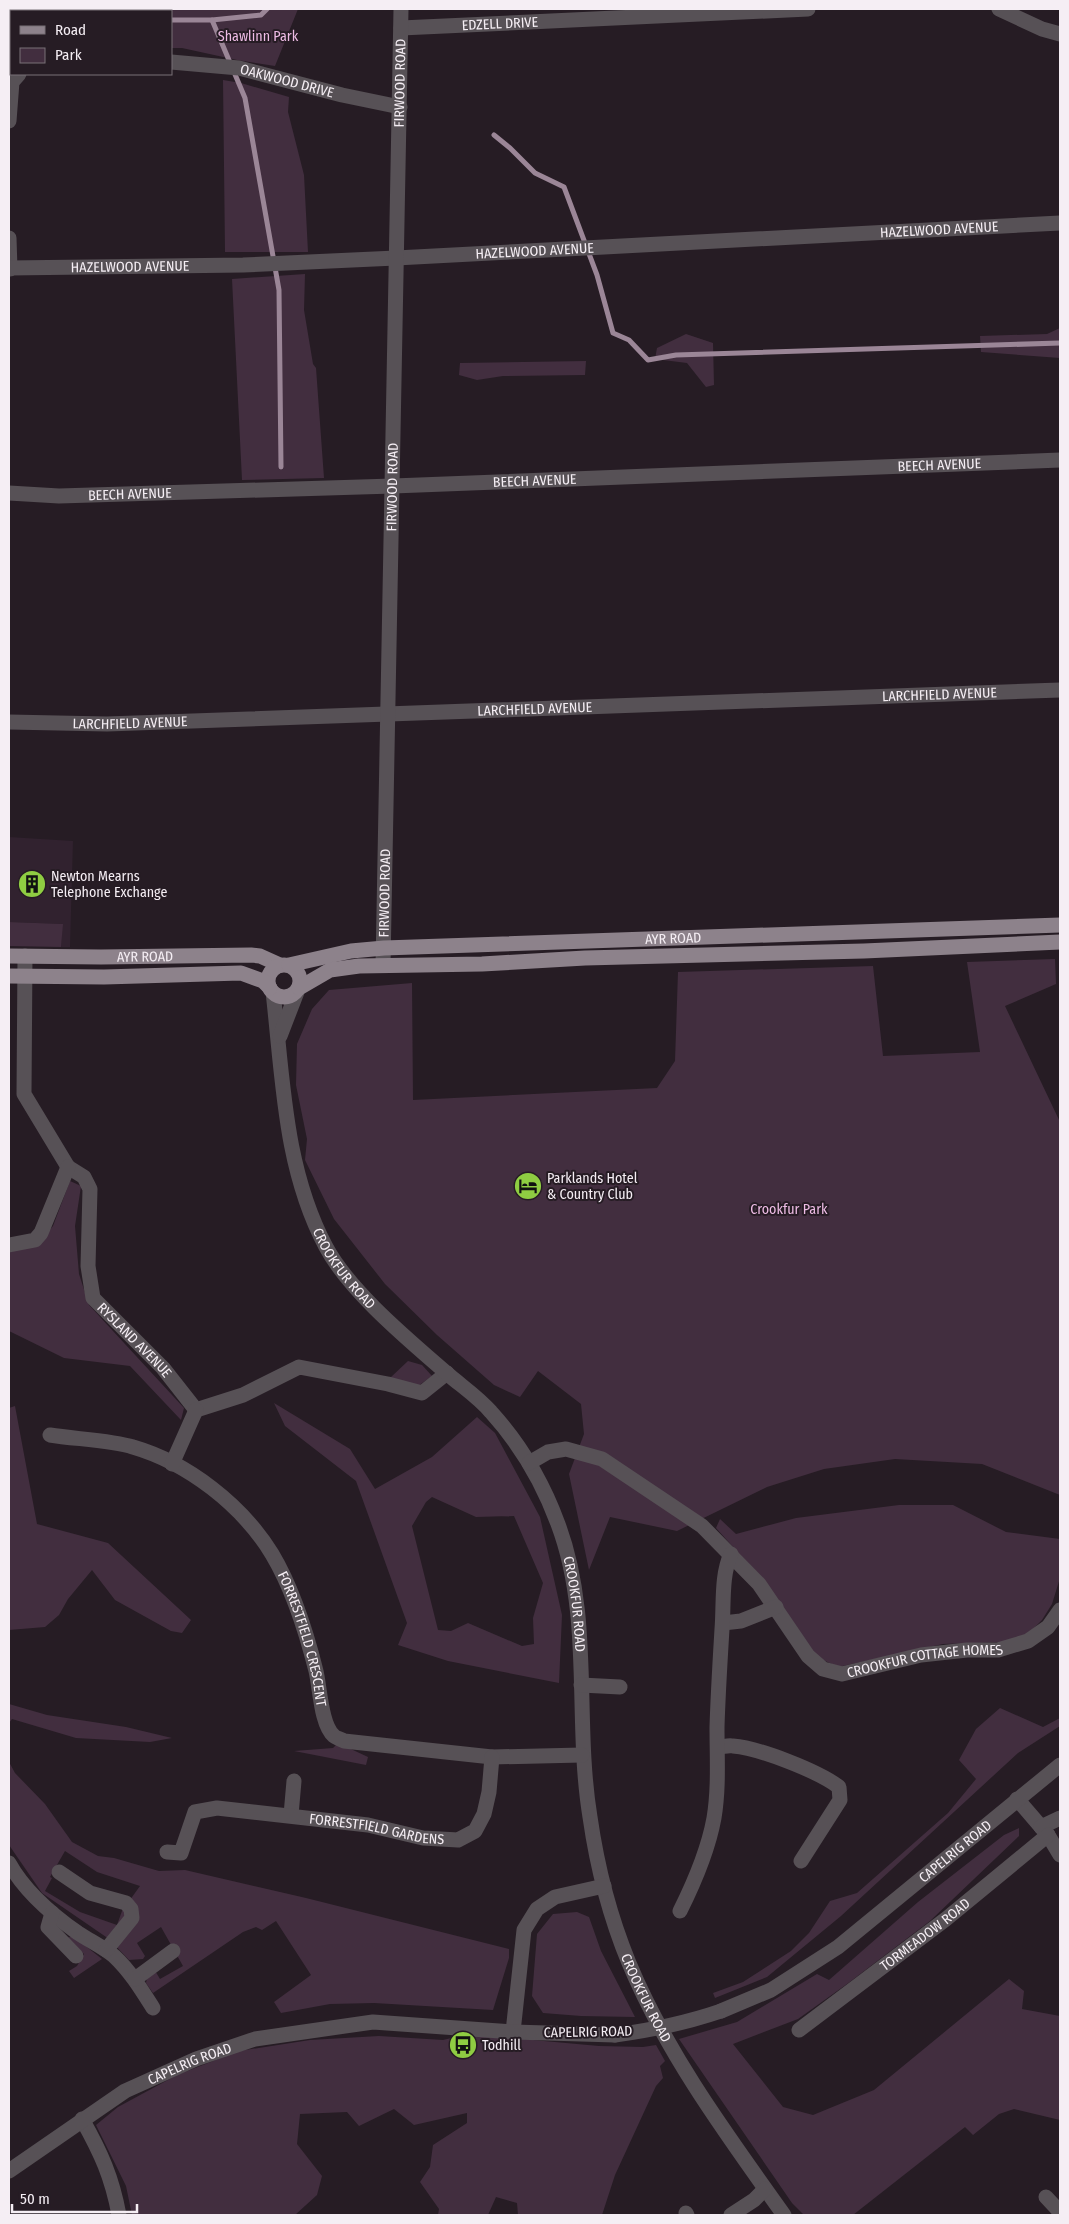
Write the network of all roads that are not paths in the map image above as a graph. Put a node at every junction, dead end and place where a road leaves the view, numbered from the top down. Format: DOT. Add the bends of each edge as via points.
graph roads {
  1 [pos="401,9"];
  2 [pos="808,9"];
  3 [pos="999,9"];
  4 [pos="1019,14"];
  5 [pos="401,28"];
  6 [pos="1060,34"];
  7 [pos="172,62"];
  8 [pos="18,75"];
  9 [pos="400,107"];
  10 [pos="9,121"];
  11 [pos="1060,223"];
  12 [pos="9,238"];
  13 [pos="396,258"];
  14 [pos="9,268"];
  15 [pos="1060,460"];
  16 [pos="392,486"];
  17 [pos="9,493"];
  18 [pos="1060,690"];
  19 [pos="389,713"];
  20 [pos="9,722"];
  21 [pos="1060,925"];
  22 [pos="1060,942"];
  23 [pos="384,948"];
  24 [pos="9,956"];
  25 [pos="25,956"];
  26 [pos="285,965"];
  27 [pos="383,965"];
  28 [pos="9,976"];
  29 [pos="24,977"];
  30 [pos="271,990"];
  31 [pos="298,990"];
  32 [pos="278,1039"];
  33 [pos="68,1167"];
  34 [pos="9,1245"];
  35 [pos="447,1374"];
  36 [pos="196,1410"];
  37 [pos="50,1436"];
  38 [pos="172,1464"];
  39 [pos="529,1464"];
  40 [pos="730,1554"];
  41 [pos="776,1607"];
  42 [pos="1060,1610"];
  43 [pos="723,1623"];
  44 [pos="581,1685"];
  45 [pos="620,1687"];
  46 [pos="718,1747"];
  47 [pos="582,1755"];
  48 [pos="492,1757"];
  49 [pos="1060,1765"];
  50 [pos="294,1781"];
  51 [pos="1018,1799"];
  52 [pos="291,1815"];
  53 [pos="1060,1818"];
  54 [pos="1044,1831"];
  55 [pos="167,1852"];
  56 [pos="1060,1855"];
  57 [pos="801,1861"];
  58 [pos="9,1863"];
  59 [pos="58,1872"];
  60 [pos="604,1886"];
  61 [pos="680,1911"];
  62 [pos="52,1913"];
  63 [pos="106,1950"];
  64 [pos="173,1951"];
  65 [pos="76,1956"];
  66 [pos="135,1979"];
  67 [pos="153,2008"];
  68 [pos="799,2030"];
  69 [pos="513,2032"];
  70 [pos="82,2119"];
  71 [pos="9,2171"];
  72 [pos="765,2189"];
  73 [pos="1046,2197"];
  74 [pos="1060,2212"];
  75 [pos="118,2215"];
  76 [pos="731,2215"];
  77 [pos="784,2215"];
  1 -- 5 [label="street, FIRWOOD ROAD"];
  2 -- 5 [label="street, EDZELL DRIVE"];
  3 -- 4 [label="street"];
  4 -- 6 [label="street"];
  5 -- 9 [label="street, FIRWOOD ROAD"];
  7 -- 9 [label="street, OAKWOOD DRIVE" via="239,68"];
  8 -- 10 [label="street" via="12,82"];
  9 -- 13 [label="street, FIRWOOD ROAD"];
  11 -- 13 [label="street, HAZELWOOD AVENUE"];
  12 -- 14 [label="street"];
  13 -- 14 [label="street, HAZELWOOD AVENUE" via="244,265"];
  13 -- 16 [label="street, FIRWOOD ROAD"];
  15 -- 16 [label="street, BEECH AVENUE"];
  16 -- 17 [label="street, BEECH AVENUE" via="59,496"];
  16 -- 19 [label="street, FIRWOOD ROAD"];
  18 -- 19 [label="street, LARCHFIELD AVENUE"];
  19 -- 20 [label="street, LARCHFIELD AVENUE" via="107,724"];
  19 -- 23 [label="street, FIRWOOD ROAD"];
  21 -- 23 [label="main road, AYR ROAD"];
  22 -- 27 [label="main road, AYR ROAD"];
  23 -- 26 [label="main road, AYR ROAD" via="351,951"];
  23 -- 27 [label="street, FIRWOOD ROAD"];
  24 -- 25 [label="main road, AYR ROAD"];
  25 -- 26 [label="main road, AYR ROAD" via="251,955"];
  25 -- 29 [label="street, RYSLAND AVENUE"];
  26 -- 30 [label="main road" via="272,970 268,977"];
  26 -- 31 [label="main road" via="299,973 301,983"];
  27 -- 31 [label="main road, AYR ROAD" via="330,970"];
  28 -- 29 [label="main road, AYR ROAD"];
  29 -- 30 [label="main road, AYR ROAD" via="241,973 263,981"];
  29 -- 33 [label="street, RYSLAND AVENUE" via="24,1094"];
  30 -- 31 [label="main road" via="285,997"];
  30 -- 32 [label="street, CROOKFUR ROAD"];
  31 -- 32 [label="street, CROOKFUR ROAD"];
  32 -- 35 [label="street, CROOKFUR ROAD" via="290,1145 306,1201 327,1250 360,1293"];
  33 -- 34 [label="street" via="41,1233 35,1240"];
  33 -- 36 [label="street, RYSLAND AVENUE" via="84,1177 90,1189 88,1266 93,1298 163,1368"];
  35 -- 36 [label="street" via="422,1393 299,1367 243,1395"];
  35 -- 39 [label="street, CROOKFUR ROAD" via="491,1411"];
  36 -- 38 [label="street"];
  37 -- 38 [label="street, FORRESTFIELD CRESCENT" via="133,1446"];
  38 -- 48 [label="street, FORRESTFIELD CRESCENT" via="219,1494 245,1518 271,1553 290,1589 315,1670 327,1726 334,1736 344,1740"];
  39 -- 40 [label="street, CROOKFUR COTTAGE HOMES" via="548,1452 566,1449 602,1459 702,1526"];
  39 -- 44 [label="street, CROOKFUR ROAD" via="558,1524 574,1574 580,1623"];
  40 -- 41 [label="street, CROOKFUR COTTAGE HOMES"];
  40 -- 43 [label="street"];
  41 -- 42 [label="street, CROOKFUR COTTAGE HOMES" via="808,1656 823,1669 842,1674 921,1656 998,1650 1028,1641 1048,1627"];
  41 -- 43 [label="street" via="741,1621"];
  43 -- 46 [label="street"];
  44 -- 45 [label="street"];
  44 -- 47 [label="street, CROOKFUR ROAD"];
  46 -- 57 [label="street" via="753,1750 825,1776 839,1787 840,1800"];
  46 -- 61 [label="street" via="714,1818 705,1854"];
  47 -- 48 [label="street, FORRESTFIELD CRESCENT"];
  47 -- 60 [label="street, CROOKFUR ROAD"];
  48 -- 52 [label="street, FORRESTFIELD GARDENS" via="484,1814 476,1831 458,1840 423,1838 368,1825"];
  49 -- 51 [label="street, CAPELRIG ROAD"];
  50 -- 52 [label="street, FORRESTFIELD GARDENS"];
  51 -- 54 [label="street"];
  51 -- 69 [label="street, CAPELRIG ROAD, bridge" via="838,1947 771,1990 721,2011 654,2030 615,2035"];
  52 -- 55 [label="street, FORRESTFIELD GARDENS" via="217,1808 195,1812 181,1852"];
  53 -- 54 [label="street, TORMEADOW ROAD"];
  54 -- 56 [label="street"];
  54 -- 68 [label="street, TORMEADOW ROAD" via="946,1920"];
  58 -- 62 [label="street" via="17,1878"];
  59 -- 63 [label="street" via="90,1893 126,1904 131,1909 132,1918"];
  60 -- 69 [label="street" via="555,1897 537,1909 524,1930"];
  60 -- 72 [label="street, CROOKFUR ROAD" via="628,1961 650,2007 696,2088"];
  62 -- 63 [label="street"];
  62 -- 65 [label="street" via="48,1927"];
  63 -- 66 [label="street"];
  64 -- 66 [label="street"];
  66 -- 67 [label="street"];
  69 -- 70 [label="street, CAPELRIG ROAD" via="373,2022 255,2039 196,2059 125,2091"];
  70 -- 71 [label="street, CAPELRIG ROAD"];
  70 -- 75 [label="street" via="103,2157"];
  72 -- 76 [label="street"];
  72 -- 77 [label="street, CROOKFUR ROAD"];
  73 -- 74 [label="street"];
}
